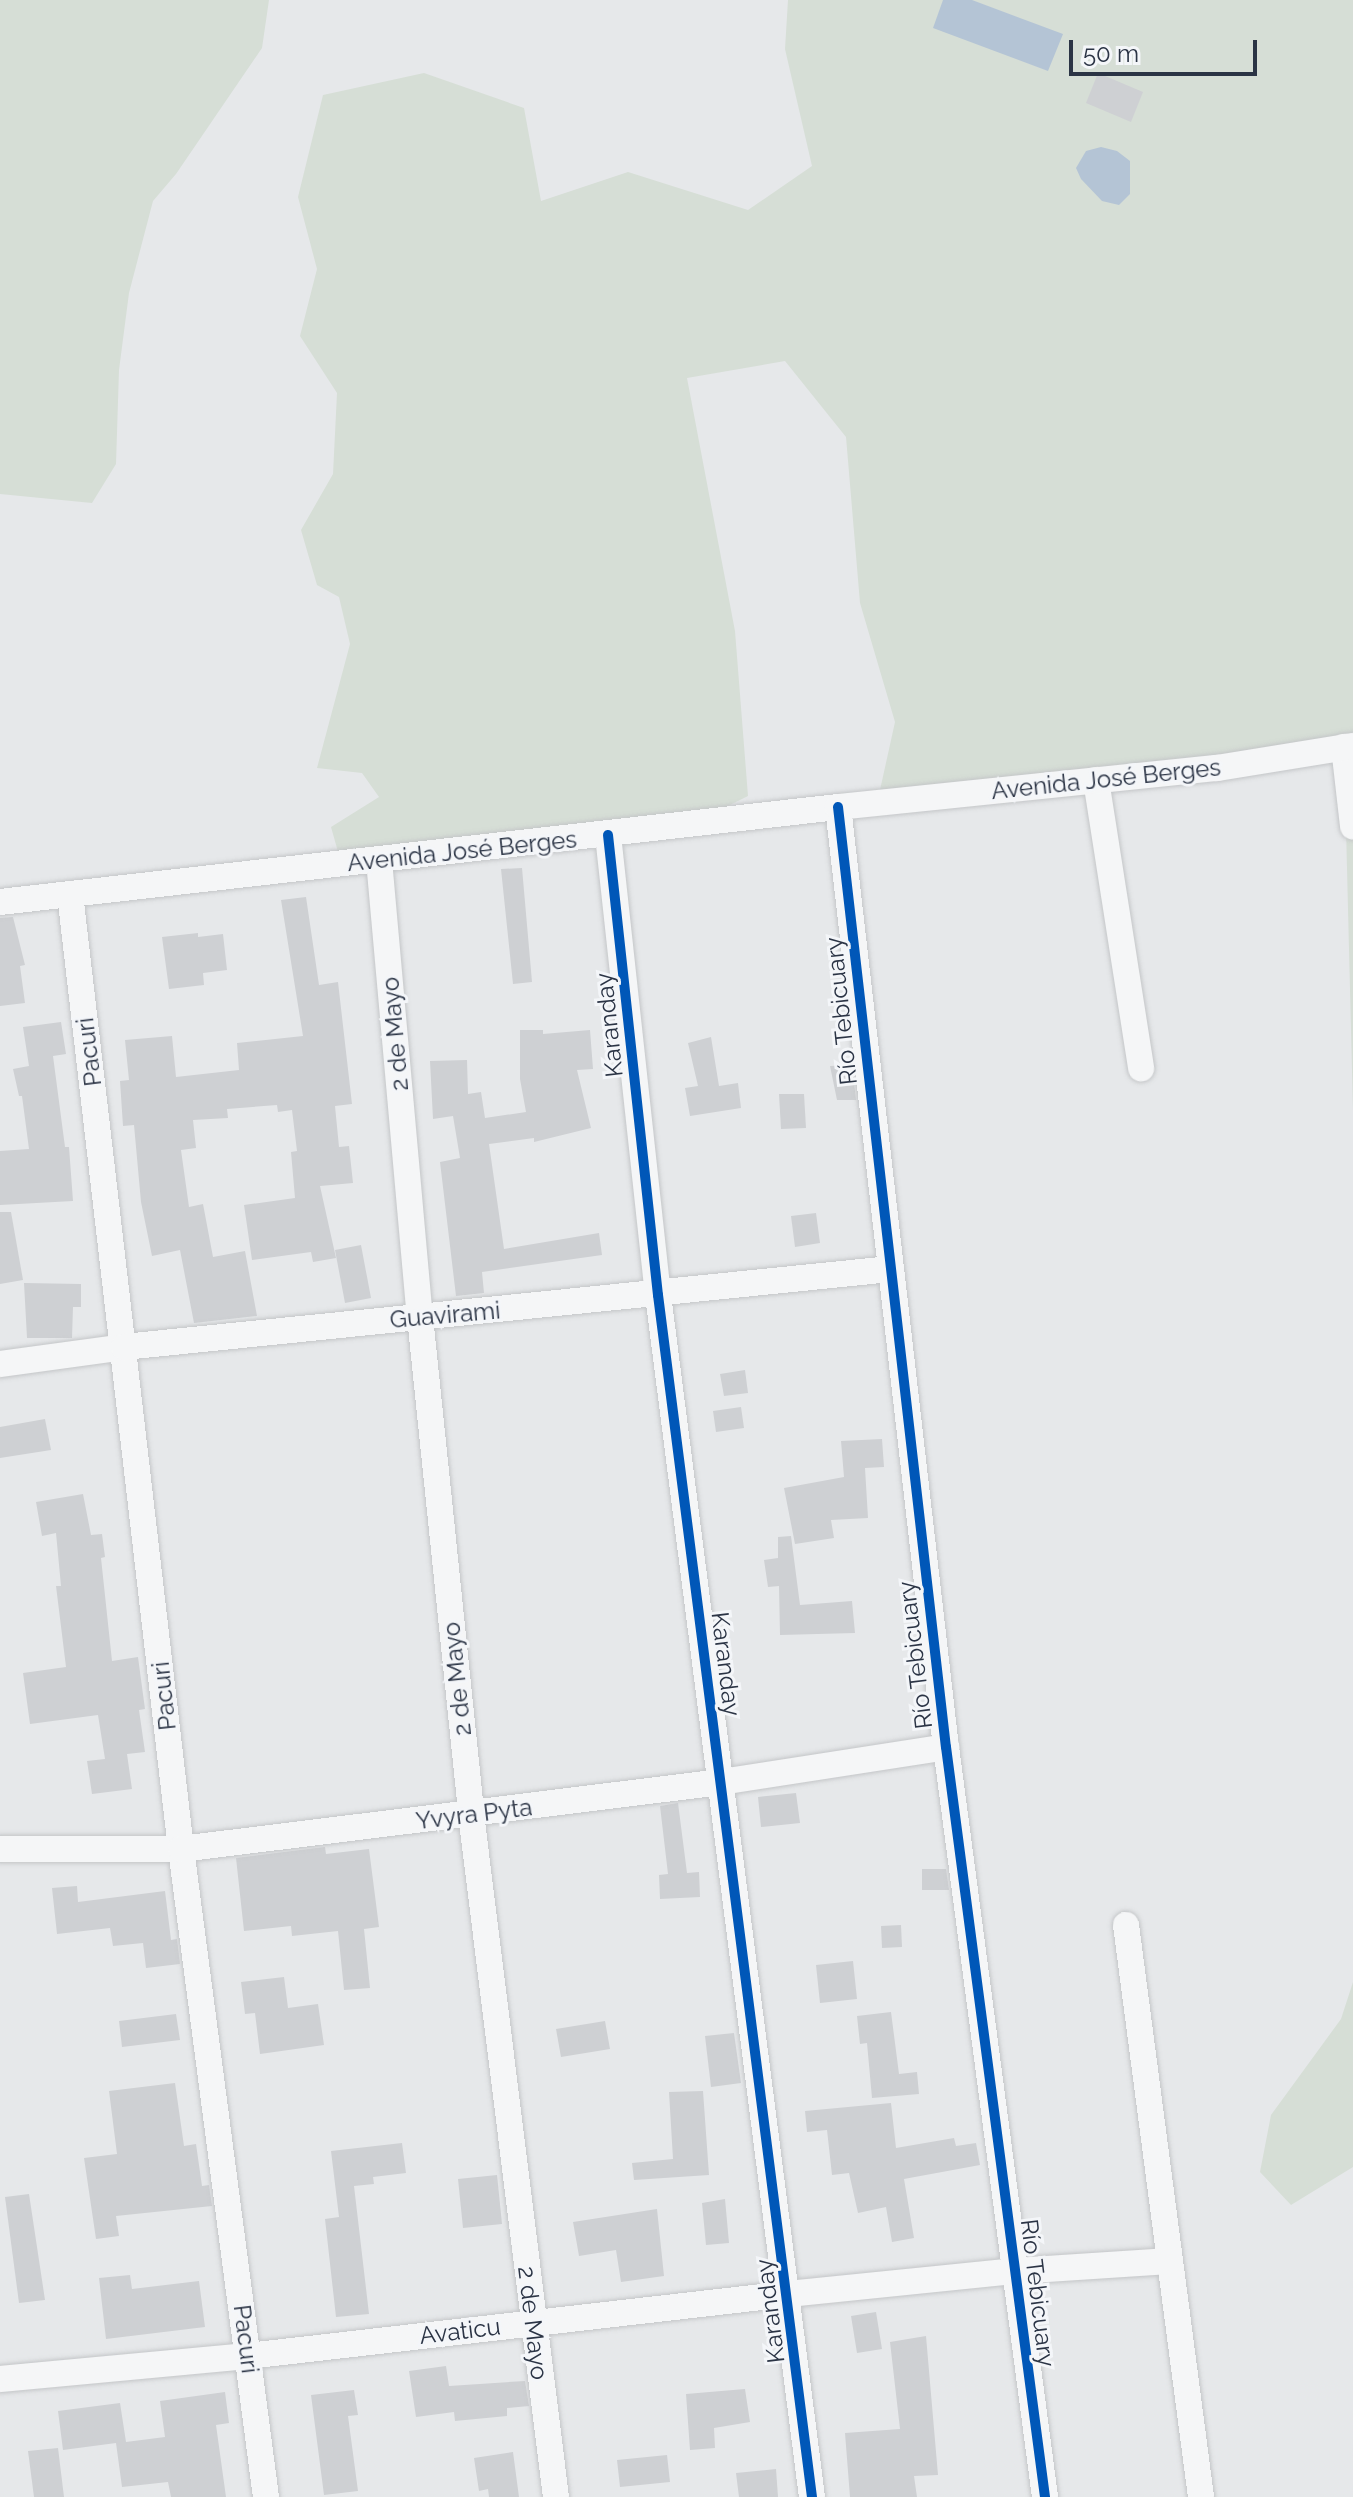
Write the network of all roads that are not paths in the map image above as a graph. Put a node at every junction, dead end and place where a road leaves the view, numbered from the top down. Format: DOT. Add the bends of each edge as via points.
graph roads {
  1 [pos="1348,747"];
  2 [pos="1096,780"];
  3 [pos="838,807"];
  4 [pos="1353,826"];
  5 [pos="608,835"];
  6 [pos="379,860"];
  7 [pos="70,894"];
  8 [pos="0,902"];
  9 [pos="1141,1069"];
  10 [pos="890,1269"];
  11 [pos="658,1295"];
  12 [pos="420,1317"];
  13 [pos="124,1347"];
  14 [pos="0,1364"];
  15 [pos="946,1747"];
  16 [pos="721,1782"];
  17 [pos="471,1814"];
  18 [pos="0,1849"];
  19 [pos="181,1849"];
  20 [pos="1126,1925"];
  21 [pos="1170,2261"];
  22 [pos="1016,2271"];
  23 [pos="788,2294"];
  24 [pos="533,2322"];
  25 [pos="248,2356"];
  26 [pos="0,2379"];
  27 [pos="266,2497"];
  28 [pos="556,2497"];
  29 [pos="812,2497"];
  30 [pos="1045,2497"];
  31 [pos="1201,2497"];
  1 -- 2 [label="street, Avenida José Berges"];
  1 -- 4 [label="street"];
  2 -- 3 [label="street, Avenida José Berges"];
  2 -- 9 [label="street"];
  3 -- 5 [label="street, Avenida José Berges"];
  3 -- 10 [label="street, Río Tebicuary"];
  5 -- 6 [label="street, Avenida José Berges"];
  5 -- 11 [label="street, Karanday"];
  6 -- 7 [label="street, Avenida José Berges"];
  6 -- 12 [label="street, 2 de Mayo"];
  7 -- 8 [label="street, Avenida José Berges"];
  7 -- 13 [label="street, Pacuri"];
  10 -- 11 [label="street, Guavirami"];
  10 -- 15 [label="street, Río Tebicuary"];
  11 -- 12 [label="street, Guavirami"];
  11 -- 16 [label="street, Karanday"];
  12 -- 13 [label="street, Guavirami"];
  12 -- 17 [label="street, 2 de Mayo"];
  13 -- 14 [label="street, Guavirami"];
  13 -- 19 [label="street, Pacuri"];
  15 -- 16 [label="street, Yvyra Pyta"];
  15 -- 22 [label="street, Río Tebicuary"];
  16 -- 17 [label="street, Yvyra Pyta"];
  16 -- 23 [label="street, Karanday"];
  17 -- 19 [label="street, Yvyra Pyta"];
  17 -- 24 [label="street, 2 de Mayo"];
  18 -- 19 [label="street, Yvyra Pyta"];
  19 -- 25 [label="street, Pacuri"];
  20 -- 21 [label="street"];
  21 -- 22 [label="street, Avaticu"];
  21 -- 31 [label="street"];
  22 -- 23 [label="street, Avaticu"];
  22 -- 30 [label="street, Río Tebicuary"];
  23 -- 24 [label="street, Avaticu"];
  23 -- 29 [label="street, Karanday"];
  24 -- 25 [label="street, Avaticu"];
  24 -- 28 [label="street, 2 de Mayo"];
  25 -- 26 [label="street, Avaticu"];
  25 -- 27 [label="street, Pacuri"];
}
